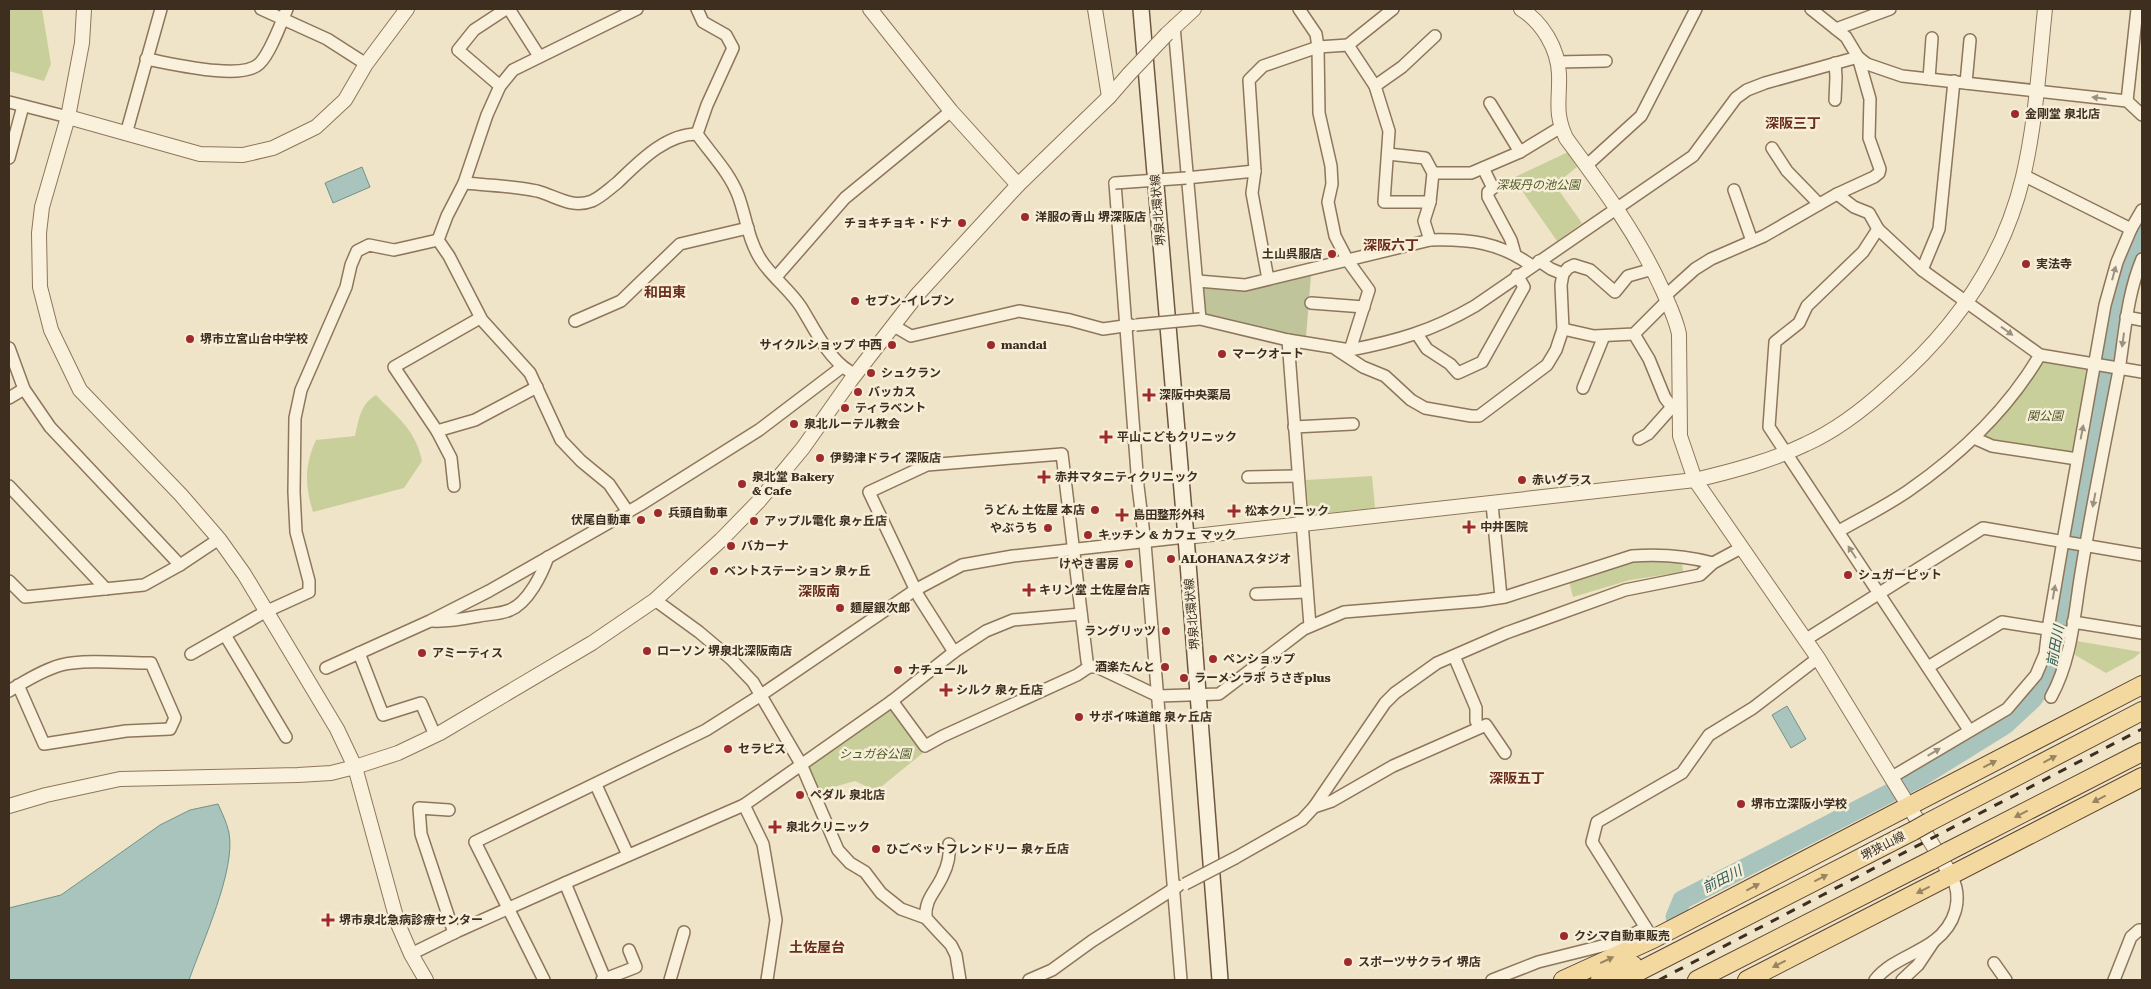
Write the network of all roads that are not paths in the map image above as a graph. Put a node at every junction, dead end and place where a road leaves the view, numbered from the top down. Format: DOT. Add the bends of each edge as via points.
graph roads {
  1 [pos="84,9"];
  2 [pos="162,9"];
  3 [pos="261,9"];
  4 [pos="407,9"];
  5 [pos="508,9"];
  6 [pos="637,9"];
  7 [pos="697,9"];
  8 [pos="870,9"];
  9 [pos="1095,9"];
  10 [pos="1140,9"];
  11 [pos="1194,9"];
  12 [pos="1299,9"];
  13 [pos="1393,9"];
  14 [pos="1521,9"];
  15 [pos="1696,9"];
  16 [pos="1811,9"];
  17 [pos="1890,9"];
  18 [pos="2045,9"];
  19 [pos="2137,9"];
  20 [pos="285,14"];
  21 [pos="1836,29"];
  22 [pos="1170,30"];
  23 [pos="2138,30"];
  24 [pos="1435,36"];
  25 [pos="1932,38"];
  26 [pos="1970,40"];
  27 [pos="1348,44"];
  28 [pos="1318,47"];
  29 [pos="539,56"];
  30 [pos="1858,57"];
  31 [pos="146,59"];
  32 [pos="1606,61"];
  33 [pos="1557,62"];
  34 [pos="1835,63"];
  35 [pos="366,64"];
  36 [pos="1929,79"];
  37 [pos="1954,81"];
  38 [pos="1966,83"];
  39 [pos="500,86"];
  40 [pos="1375,86"];
  41 [pos="2036,90"];
  42 [pos="1109,97"];
  43 [pos="1835,100"];
  44 [pos="2127,101"];
  45 [pos="9,102"];
  46 [pos="1490,103"];
  47 [pos="23,106"];
  48 [pos="951,111"];
  49 [pos="2142,115"];
  50 [pos="68,117"];
  51 [pos="1561,127"];
  52 [pos="126,134"];
  53 [pos="697,134"];
  54 [pos="1772,148"];
  55 [pos="1520,152"];
  56 [pos="1388,154"];
  57 [pos="9,158"];
  58 [pos="1586,166"];
  59 [pos="1483,168"];
  60 [pos="1255,171"];
  61 [pos="1433,173"];
  62 [pos="2023,175"];
  63 [pos="1186,178"];
  64 [pos="464,183"];
  65 [pos="1018,186"];
  66 [pos="1734,190"];
  67 [pos="1837,194"];
  68 [pos="1430,202"];
  69 [pos="1819,204"];
  70 [pos="1618,208"];
  71 [pos="2142,210"];
  72 [pos="748,228"];
  73 [pos="1878,229"];
  74 [pos="2131,229"];
  75 [pos="438,240"];
  76 [pos="1430,240"];
  77 [pos="1752,241"];
  78 [pos="1515,254"];
  79 [pos="2142,259"];
  80 [pos="1348,261"];
  81 [pos="1535,263"];
  82 [pos="1653,269"];
  83 [pos="1922,270"];
  84 [pos="1563,274"];
  85 [pos="1517,275"];
  86 [pos="776,277"];
  87 [pos="1268,279"];
  88 [pos="1198,281"];
  89 [pos="1666,299"];
  90 [pos="1968,302"];
  91 [pos="1311,303"];
  92 [pos="1364,307"];
  93 [pos="2126,317"];
  94 [pos="480,318"];
  95 [pos="1200,319"];
  96 [pos="2142,320"];
  97 [pos="575,321"];
  98 [pos="894,326"];
  99 [pos="1130,326"];
  100 [pos="1563,329"];
  101 [pos="1417,334"];
  102 [pos="1634,334"];
  103 [pos="1604,336"];
  104 [pos="1288,340"];
  105 [pos="9,348"];
  106 [pos="1333,348"];
  107 [pos="1350,350"];
  108 [pos="2040,355"];
  109 [pos="2095,365"];
  110 [pos="842,367"];
  111 [pos="2119,367"];
  112 [pos="2142,372"];
  113 [pos="855,375"];
  114 [pos="537,387"];
  115 [pos="1583,388"];
  116 [pos="24,389"];
  117 [pos="9,398"];
  118 [pos="1676,407"];
  119 [pos="1353,424"];
  120 [pos="1294,427"];
  121 [pos="438,431"];
  122 [pos="1639,438"];
  123 [pos="1974,438"];
  124 [pos="1788,452"];
  125 [pos="2077,460"];
  126 [pos="1298,476"];
  127 [pos="1248,477"];
  128 [pos="1695,480"];
  129 [pos="9,486"];
  130 [pos="454,486"];
  131 [pos="1492,504"];
  132 [pos="628,512"];
  133 [pos="1301,525"];
  134 [pos="1839,532"];
  135 [pos="1186,537"];
  136 [pos="219,539"];
  137 [pos="2063,541"];
  138 [pos="1145,543"];
  139 [pos="2085,544"];
  140 [pos="1742,548"];
  141 [pos="1074,550"];
  142 [pos="2142,555"];
  143 [pos="548,557"];
  144 [pos="1712,563"];
  145 [pos="180,565"];
  146 [pos="9,581"];
  147 [pos="106,589"];
  148 [pos="915,590"];
  149 [pos="1307,592"];
  150 [pos="1256,594"];
  151 [pos="1879,594"];
  152 [pos="1501,597"];
  153 [pos="655,600"];
  154 [pos="265,612"];
  155 [pos="1081,614"];
  156 [pos="430,620"];
  157 [pos="1310,626"];
  158 [pos="2048,629"];
  159 [pos="2072,629"];
  160 [pos="2142,634"];
  161 [pos="225,635"];
  162 [pos="1805,640"];
  163 [pos="954,652"];
  164 [pos="359,653"];
  165 [pos="191,654"];
  166 [pos="1454,656"];
  167 [pos="1818,658"];
  168 [pos="1089,666"];
  169 [pos="1928,667"];
  170 [pos="326,668"];
  171 [pos="2142,685"];
  172 [pos="13,688"];
  173 [pos="761,695"];
  174 [pos="1198,695"];
  175 [pos="1158,696"];
  176 [pos="2051,697"];
  177 [pos="892,701"];
  178 [pos="2142,711"];
  179 [pos="1476,721"];
  180 [pos="1969,730"];
  181 [pos="436,735"];
  182 [pos="286,738"];
  183 [pos="2142,752"];
  184 [pos="1505,753"];
  185 [pos="801,764"];
  186 [pos="355,767"];
  187 [pos="2142,777"];
  188 [pos="1893,778"];
  189 [pos="596,785"];
  190 [pos="1906,800"];
  191 [pos="744,805"];
  192 [pos="9,806"];
  193 [pos="1314,806"];
  194 [pos="449,810"];
  195 [pos="950,844"];
  196 [pos="628,855"];
  197 [pos="1951,875"];
  198 [pos="564,883"];
  199 [pos="1179,886"];
  200 [pos="509,908"];
  201 [pos="1758,910"];
  202 [pos="926,918"];
  203 [pos="2142,930"];
  204 [pos="684,932"];
  205 [pos="454,933"];
  206 [pos="1649,933"];
  207 [pos="1934,941"];
  208 [pos="629,950"];
  209 [pos="411,954"];
  210 [pos="1994,963"];
  211 [pos="426,980"];
  212 [pos="544,980"];
  213 [pos="604,980"];
  214 [pos="670,980"];
  215 [pos="767,980"];
  216 [pos="960,980"];
  217 [pos="1029,980"];
  218 [pos="1181,980"];
  219 [pos="1220,980"];
  220 [pos="1492,980"];
  221 [pos="1563,980"];
  222 [pos="1600,980"];
  223 [pos="1622,980"];
  224 [pos="1697,980"];
  225 [pos="1747,980"];
  226 [pos="1875,980"];
  227 [pos="1902,980"];
  228 [pos="2006,980"];
  229 [pos="2114,980"];
  1 -- 50 [label="street" via="82,44"];
  2 -- 31 [label="street"];
  3 -- 20 [label="street"];
  4 -- 35 [label="street"];
  5 -- 29 [label="street"];
  5 -- 39 [label="street" via="474,30 458,50"];
  6 -- 29 [label="street"];
  7 -- 53 [label="street" via="703,22 726,35 733,48"];
  8 -- 48 [label="street"];
  9 -- 42 [label="street"];
  10 -- 135 [label="main road, 堺泉北環状線"];
  11 -- 22 [label="street"];
  12 -- 28 [label="street" via="1316,34"];
  13 -- 27 [label="street"];
  14 -- 33 [label="street" via="1546,34"];
  15 -- 58 [label="street" via="1641,116"];
  16 -- 21 [label="street"];
  17 -- 21 [label="street"];
  18 -- 41 [label="street"];
  19 -- 23 [label="street"];
  20 -- 31 [label="street" via="259,65 241,71 221,72"];
  20 -- 35 [label="street"];
  21 -- 30 [label="street" via="1850,42"];
  22 -- 42 [label="street, bridge"];
  22 -- 63 [label="street"];
  23 -- 44 [label="street"];
  24 -- 40 [label="street" via="1402,67"];
  25 -- 36 [label="street"];
  26 -- 38 [label="street"];
  27 -- 28 [label="street"];
  27 -- 40 [label="street"];
  28 -- 60 [label="street" via="1263,66 1249,80"];
  28 -- 80 [label="street" via="1318,113 1332,166 1328,202 1335,236"];
  29 -- 39 [label="street" via="513,70"];
  30 -- 34 [label="street"];
  30 -- 36 [label="street" via="1867,64 1902,76"];
  30 -- 67 [label="street" via="1870,99 1869,138 1880,168 1879,174"];
  31 -- 52 [label="street"];
  32 -- 33 [label="street"];
  33 -- 51 [label="street" via="1557,109"];
  34 -- 43 [label="street"];
  34 -- 70 [label="street" via="1747,90 1736,98 1693,156"];
  35 -- 52 [label="street" via="345,100 316,127 273,148 244,154 200,154"];
  36 -- 37 [label="street"];
  37 -- 38 [label="street"];
  37 -- 83 [label="street" via="1939,229"];
  38 -- 41 [label="street"];
  39 -- 64 [label="street"];
  40 -- 56 [label="street" via="1389,131"];
  44 -- 41 [label="street, one-way"];
  41 -- 62 [label="street"];
  42 -- 65 [label="street"];
  44 -- 49 [label="street"];
  45 -- 47 [label="street"];
  46 -- 55 [label="street"];
  47 -- 50 [label="street"];
  47 -- 57 [label="street"];
  48 -- 65 [label="street"];
  48 -- 86 [label="street" via="845,198"];
  50 -- 52 [label="street"];
  50 -- 136 [label="street" via="42,207 39,234 40,287 51,330 80,390"];
  51 -- 55 [label="street"];
  51 -- 58 [label="street"];
  53 -- 64 [label="street" via="689,134 648,154 605,193 580,204 566,203 537,192"];
  53 -- 72 [label="street" via="737,194"];
  54 -- 69 [label="street" via="1787,171"];
  55 -- 59 [label="street"];
  56 -- 61 [label="street" via="1425,158"];
  56 -- 68 [label="street" via="1384,202"];
  58 -- 70 [label="street"];
  59 -- 61 [label="street" via="1471,173"];
  59 -- 78 [label="street" via="1493,188 1488,197"];
  60 -- 63 [label="street"];
  60 -- 87 [label="street" via="1252,193"];
  61 -- 68 [label="street"];
  62 -- 74 [label="street"];
  62 -- 90 [label="street" via="2003,235"];
  63 -- 88 [label="street"];
  63 -- 99 [label="street, bridge" via="1115,183"];
  64 -- 75 [label="street"];
  65 -- 98 [label="street" via="917,295"];
  66 -- 77 [label="street"];
  67 -- 69 [label="street"];
  67 -- 73 [label="street" via="1869,213"];
  68 -- 76 [label="street" via="1424,221"];
  69 -- 77 [label="street"];
  70 -- 81 [label="street"];
  70 -- 82 [label="street"];
  71 -- 74 [label="street"];
  72 -- 86 [label="street" via="761,260"];
  72 -- 97 [label="street" via="680,244 621,301"];
  73 -- 83 [label="street"];
  73 -- 124 [label="street" via="1863,252 1807,306 1799,323 1775,342 1769,427"];
  109 -- 74 [label="street, one-way" via="2117,262"];
  75 -- 94 [label="street"];
  75 -- 154 [label="street" via="394,250 369,245 357,252 354,258 346,287 301,390 296,418 296,532 309,592"];
  76 -- 78 [label="street" via="1478,241"];
  76 -- 80 [label="street"];
  77 -- 89 [label="street" via="1694,269"];
  78 -- 81 [label="street"];
  79 -- 93 [label="street"];
  80 -- 87 [label="street"];
  80 -- 92 [label="street" via="1369,290"];
  81 -- 84 [label="street"];
  81 -- 85 [label="street"];
  82 -- 84 [label="street" via="1628,276 1615,292 1583,267 1574,265"];
  82 -- 89 [label="street"];
  83 -- 90 [label="street"];
  84 -- 100 [label="street"];
  85 -- 101 [label="street" via="1454,318"];
  85 -- 101 [label="street" via="1524,287 1482,362 1458,373 1427,349"];
  86 -- 110 [label="street" via="797,301"];
  87 -- 88 [label="street" via="1245,286"];
  88 -- 95 [label="street"];
  89 -- 102 [label="street"];
  89 -- 118 [label="street" via="1679,334"];
  90 -- 108 [label="street, one-way"];
  90 -- 124 [label="street" via="1914,365 1856,415"];
  91 -- 92 [label="street"];
  92 -- 107 [label="street"];
  93 -- 96 [label="street"];
  93 -- 111 [label="street, one-way"];
  94 -- 114 [label="street" via="530,373"];
  94 -- 121 [label="street" via="394,367"];
  95 -- 99 [label="street, bridge"];
  95 -- 104 [label="street"];
  98 -- 99 [label="street" via="911,336 1019,311 1103,329"];
  98 -- 113 [label="street"];
  99 -- 138 [label="street" via="1138,486"];
  100 -- 103 [label="street"];
  100 -- 106 [label="street" via="1547,365 1479,416 1425,408 1385,376 1363,367"];
  101 -- 107 [label="street"];
  102 -- 103 [label="street"];
  102 -- 118 [label="street" via="1649,359 1665,398"];
  103 -- 115 [label="street"];
  104 -- 106 [label="street"];
  104 -- 120 [label="street"];
  105 -- 116 [label="street"];
  106 -- 107 [label="street"];
  108 -- 109 [label="street"];
  108 -- 123 [label="street" via="2026,379"];
  109 -- 111 [label="street"];
  125 -- 109 [label="street, one-way"];
  110 -- 113 [label="street"];
  110 -- 132 [label="street" via="759,430"];
  111 -- 112 [label="street"];
  111 -- 139 [label="street, one-way"];
  113 -- 153 [label="street" via="759,501"];
  114 -- 121 [label="street" via="475,420"];
  114 -- 132 [label="street" via="562,440 609,484"];
  116 -- 117 [label="street"];
  116 -- 145 [label="street" via="50,427"];
  118 -- 122 [label="street" via="1648,434"];
  118 -- 128 [label="street" via="1680,436"];
  119 -- 120 [label="street"];
  120 -- 126 [label="street"];
  121 -- 130 [label="street" via="451,458"];
  123 -- 125 [label="street" via="1992,446"];
  123 -- 134 [label="street" via="1907,492"];
  124 -- 128 [label="street" via="1757,464"];
  124 -- 134 [label="street"];
  125 -- 137 [label="street"];
  126 -- 127 [label="street"];
  126 -- 133 [label="street"];
  128 -- 131 [label="street"];
  128 -- 140 [label="street"];
  129 -- 147 [label="street"];
  131 -- 133 [label="street"];
  131 -- 152 [label="street"];
  132 -- 143 [label="street"];
  133 -- 135 [label="street"];
  133 -- 149 [label="street"];
  151 -- 134 [label="street, one-way"];
  135 -- 138 [label="street"];
  135 -- 174 [label="main road, 堺泉北環状線"];
  136 -- 145 [label="street"];
  136 -- 154 [label="street"];
  137 -- 139 [label="street"];
  137 -- 151 [label="street" via="1983,528"];
  158 -- 137 [label="street, one-way"];
  138 -- 141 [label="street"];
  138 -- 175 [label="street"];
  139 -- 142 [label="street"];
  139 -- 159 [label="street"];
  140 -- 144 [label="street"];
  140 -- 162 [label="street"];
  141 -- 148 [label="street" via="962,565"];
  141 -- 148 [label="street" via="1062,454 927,465 869,492"];
  141 -- 155 [label="street"];
  143 -- 156 [label="street"];
  143 -- 156 [label="street" via="544,570 528,594 510,610 447,622"];
  144 -- 152 [label="street" via="1693,558 1632,556"];
  144 -- 166 [label="street" via="1700,575 1625,590 1551,615"];
  145 -- 147 [label="street" via="144,585"];
  146 -- 147 [label="street" via="24,597"];
  148 -- 163 [label="street"];
  148 -- 173 [label="street"];
  149 -- 150 [label="street"];
  149 -- 157 [label="street"];
  151 -- 162 [label="street"];
  151 -- 169 [label="street"];
  152 -- 157 [label="street" via="1344,612"];
  153 -- 173 [label="street" via="731,659"];
  153 -- 181 [label="street" via="592,643"];
  154 -- 161 [label="street"];
  154 -- 186 [label="street" via="337,729"];
  155 -- 163 [label="street" via="1013,620 986,631"];
  155 -- 168 [label="street"];
  156 -- 164 [label="street"];
  157 -- 174 [label="street" via="1219,694"];
  158 -- 159 [label="street"];
  158 -- 169 [label="street" via="2002,622"];
  158 -- 180 [label="street" via="2045,654 2025,690 2007,709"];
  159 -- 160 [label="street"];
  159 -- 176 [label="street" via="2069,654"];
  161 -- 165 [label="street"];
  161 -- 182 [label="street"];
  162 -- 167 [label="street"];
  163 -- 177 [label="street"];
  164 -- 170 [label="street"];
  164 -- 181 [label="street" via="383,715 421,703"];
  166 -- 179 [label="street" via="1476,708"];
  166 -- 193 [label="street" via="1437,664 1385,703"];
  167 -- 188 [label="street"];
  167 -- 206 [label="street" via="1753,708 1709,735 1682,773 1597,822 1592,842"];
  168 -- 175 [label="street" via="1097,666"];
  168 -- 177 [label="street" via="1077,675 925,746"];
  169 -- 180 [label="street"];
  190 -- 171 [label="main road, one-way"];
  172 -- 172 [label="street" via="63,665 151,663 175,718 170,729 126,731 44,744"];
  173 -- 185 [label="street"];
  173 -- 189 [label="street" via="706,730"];
  174 -- 175 [label="street"];
  174 -- 219 [label="main road, 堺泉北環状線"];
  175 -- 199 [label="street"];
  177 -- 185 [label="street"];
  201 -- 178 [label="main road, 堺狭山線, one-way, bridge"];
  188 -- 180 [label="street, one-way"];
  181 -- 186 [label="street" via="398,753"];
  183 -- 224 [label="main road, one-way"];
  184 -- 193 [label="street" via="1486,725 1393,766 1332,801"];
  185 -- 191 [label="street"];
  185 -- 202 [label="street" via="838,850 901,909"];
  186 -- 192 [label="street" via="298,775 120,779"];
  186 -- 209 [label="street" via="398,924"];
  187 -- 197 [label="main road, one-way"];
  188 -- 190 [label="street"];
  189 -- 196 [label="street"];
  189 -- 200 [label="street" via="475,842"];
  190 -- 197 [label="street"];
  206 -- 190 [label="main road, one-way"];
  191 -- 196 [label="street"];
  191 -- 215 [label="street" via="763,844 776,920"];
  193 -- 199 [label="street, bridge" via="1302,820"];
  194 -- 205 [label="street" via="418,808 421,834"];
  195 -- 202 [label="street" via="943,876 931,893 925,910"];
  196 -- 198 [label="street"];
  197 -- 207 [label="street" via="1958,892 1958,902 1948,924"];
  197 -- 225 [label="main road, one-way"];
  198 -- 200 [label="street"];
  198 -- 213 [label="street"];
  199 -- 217 [label="street" via="1052,970"];
  199 -- 218 [label="street"];
  200 -- 205 [label="street"];
  200 -- 212 [label="street"];
  201 -- 222 [label="main road"];
  201 -- 223 [label="main road, 堺狭山線"];
  202 -- 216 [label="street" via="951,945"];
  203 -- 229 [label="street" via="2131,937"];
  204 -- 214 [label="street"];
  205 -- 209 [label="street"];
  206 -- 220 [label="street" via="1538,962"];
  221 -- 206 [label="main road, one-way"];
  207 -- 226 [label="street" via="1891,966"];
  207 -- 227 [label="street" via="1918,965"];
  208 -- 213 [label="street" via="636,967"];
  209 -- 211 [label="street"];
  210 -- 228 [label="street"];
}
